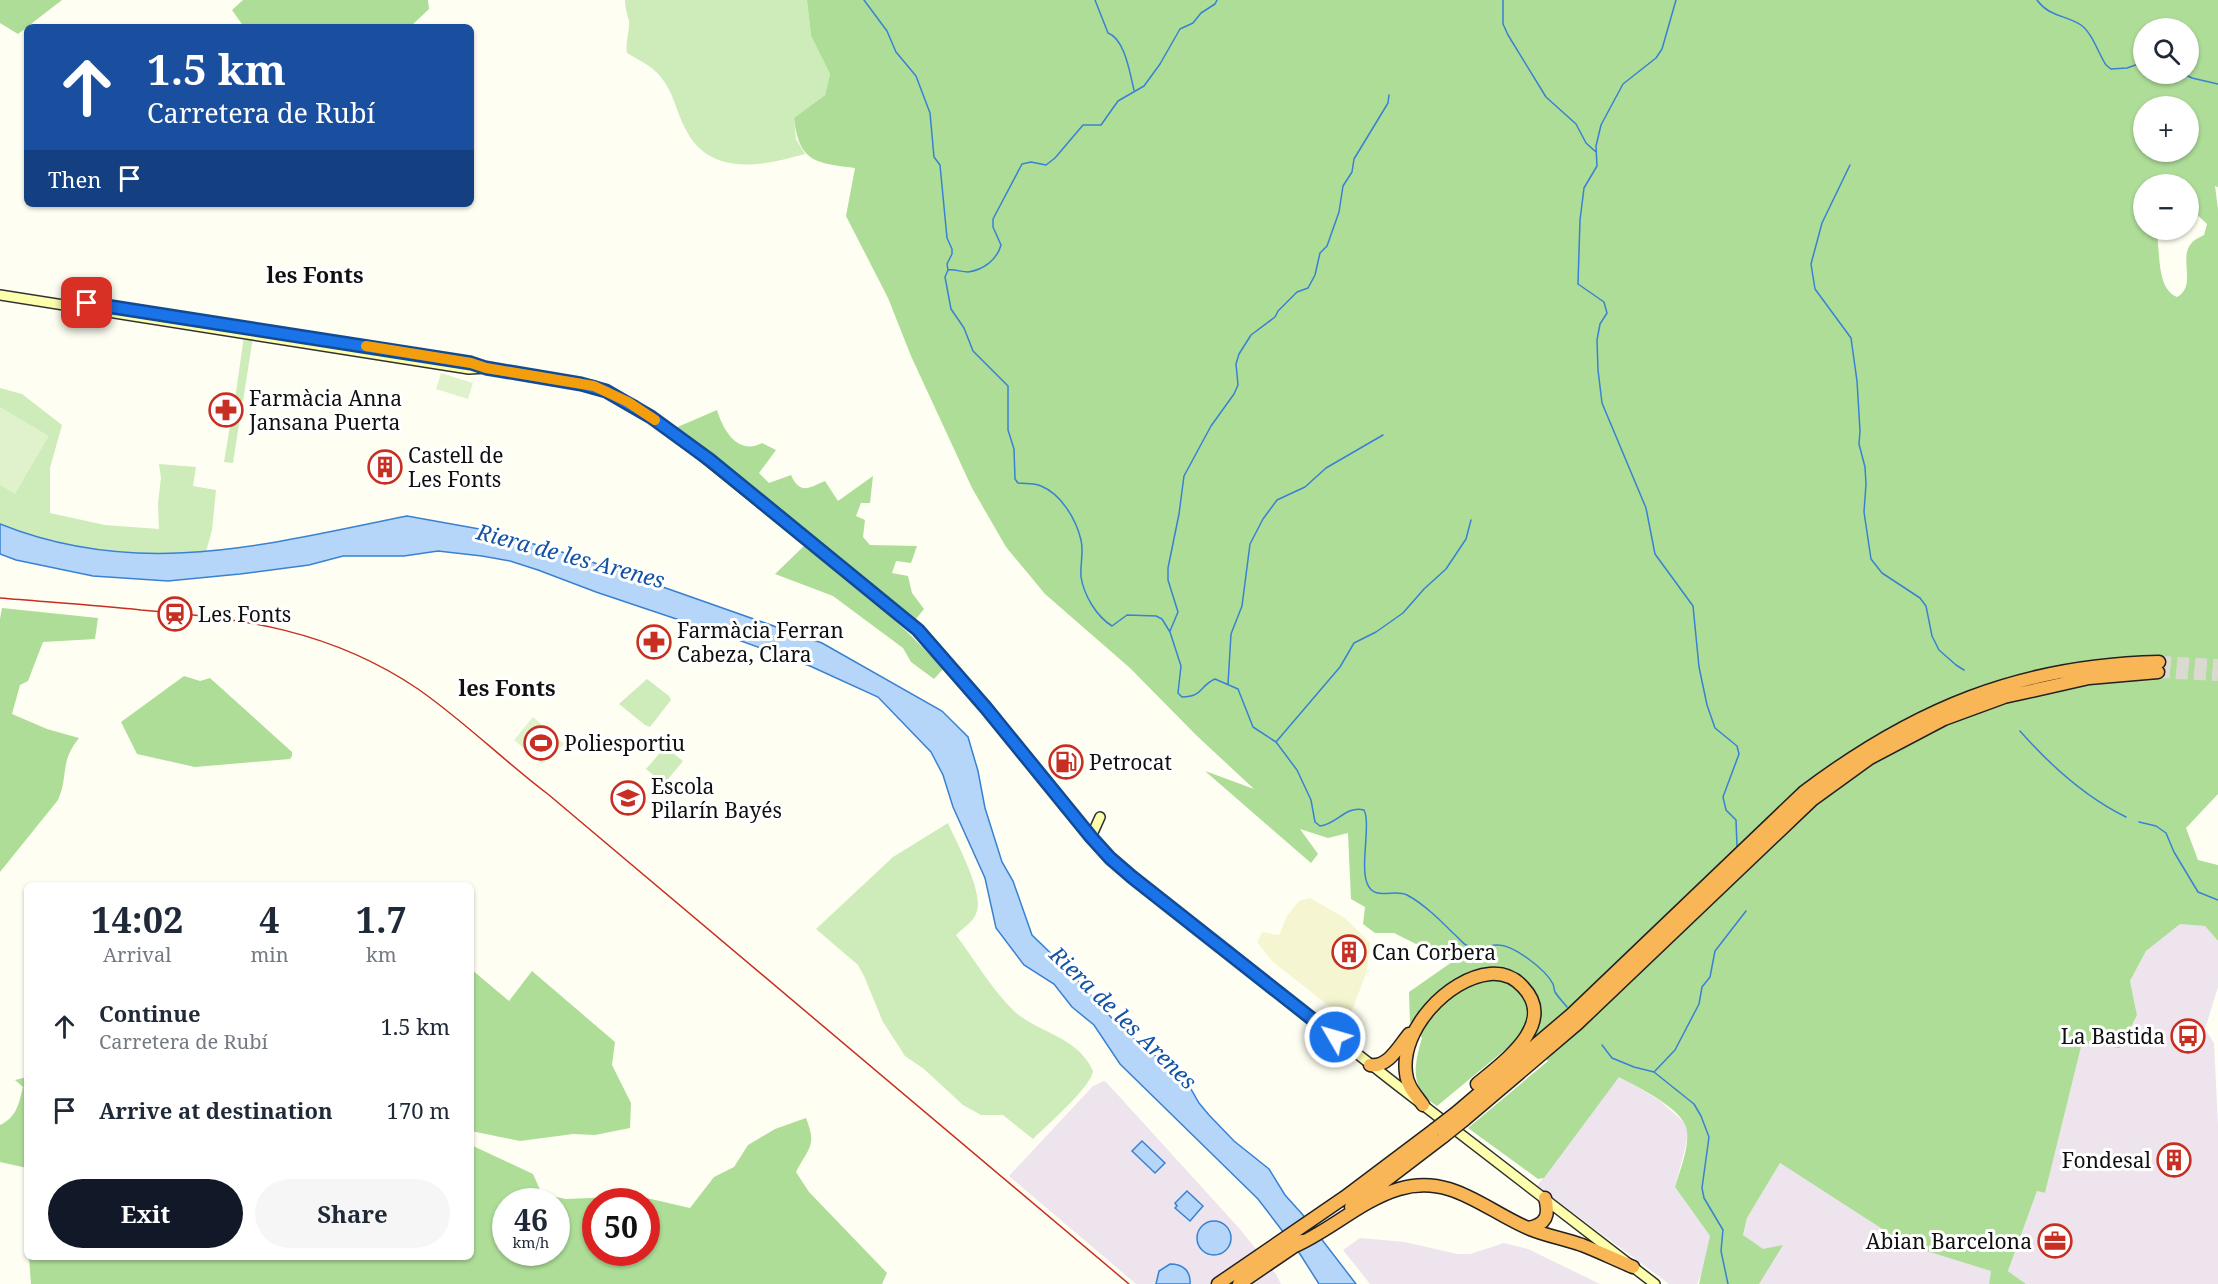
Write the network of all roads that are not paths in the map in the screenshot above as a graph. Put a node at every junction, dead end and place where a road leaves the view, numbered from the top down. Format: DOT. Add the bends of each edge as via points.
graph roads {
  1 [pos="0,288"];
  2 [pos="0,294"];
  3 [pos="242,330"];
  4 [pos="2158,667"];
  5 [pos="1079,822"];
  6 [pos="1091,837"];
  7 [pos="1425,1015"];
  8 [pos="1370,1065"];
  9 [pos="1422,1105"];
  10 [pos="1456,1114"];
  11 [pos="1436,1130"];
  12 [pos="1545,1198"];
  13 [pos="1350,1206"];
  14 [pos="1528,1228"];
  15 [pos="1633,1267"];
  16 [pos="1218,1284"];
  17 [pos="1239,1284"];
  18 [pos="1655,1284"];
  1 -- 3 [label="main road"];
  2 -- 3 [label="main road"];
  3 -- 5 [label="main road" via="581,384 606,391 643,411 710,460 918,630"];
  4 -- 10 [label="highway" via="2004,697 1944,719 1870,758 1812,800 1577,1024"];
  5 -- 6 [label="main road"];
  5 -- 6 [label="main road" via="1086,825 1099,820"];
  6 -- 8 [label="main road" via="1132,877"];
  7 -- 8 [label="highway" via="1386,1062"];
  7 -- 9 [label="highway" via="1411,1040 1405,1065 1407,1080"];
  7 -- 10 [label="highway" via="1461,984 1490,974 1505,975 1518,982 1533,1004 1532,1027 1522,1043"];
  8 -- 9 [label="main road"];
  9 -- 12 [label="main road"];
  10 -- 11 [label="highway, bridge"];
  10 -- 11 [label="highway"];
  11 -- 13 [label="highway"];
  11 -- 13 [label="highway" via="1383,1169"];
  12 -- 14 [label="highway" via="1545,1220"];
  12 -- 15 [label="main road"];
  13 -- 14 [label="highway" via="1393,1191 1436,1185 1474,1198"];
  13 -- 16 [label="highway"];
  13 -- 17 [label="highway"];
  14 -- 15 [label="highway"];
  15 -- 18 [label="main road"];
}
